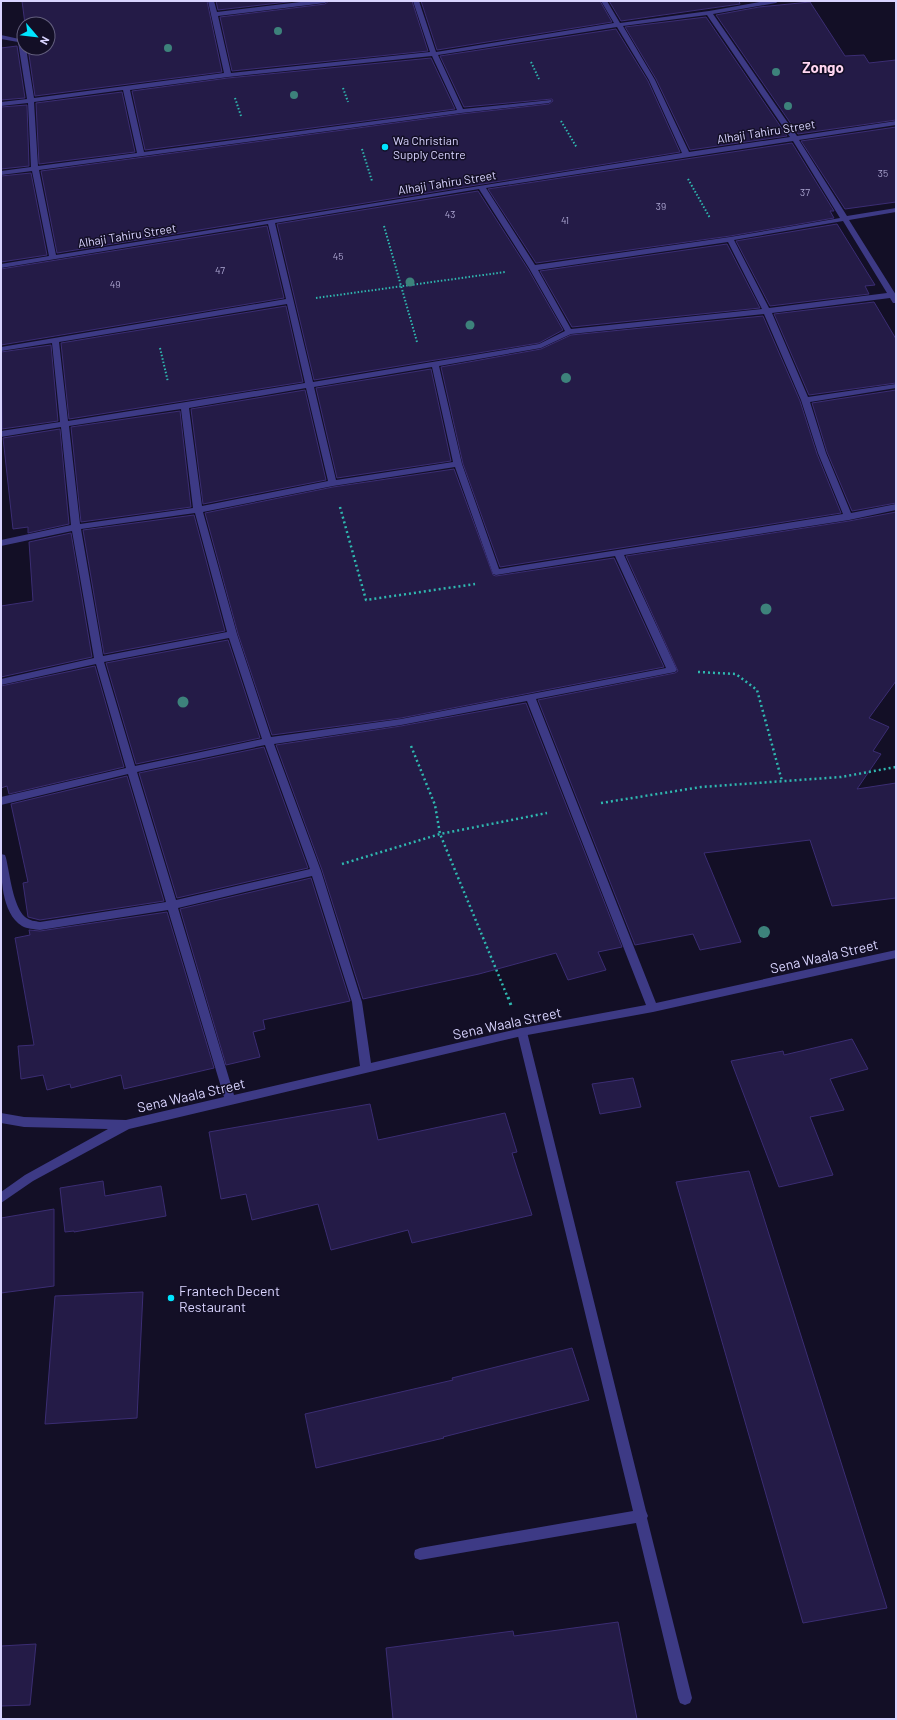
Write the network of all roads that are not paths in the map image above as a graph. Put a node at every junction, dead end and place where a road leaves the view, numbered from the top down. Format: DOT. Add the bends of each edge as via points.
graph roads {
  1 [pos="211,1"];
  2 [pos="321,1"];
  3 [pos="325,1"];
  4 [pos="416,1"];
  5 [pos="604,1"];
  6 [pos="776,1"];
  7 [pos="709,13"];
  8 [pos="214,14"];
  9 [pos="617,25"];
  10 [pos="1,37"];
  11 [pos="434,54"];
  12 [pos="228,75"];
  13 [pos="126,88"];
  14 [pos="31,101"];
  15 [pos="550,101"];
  16 [pos="1,104"];
  17 [pos="461,111"];
  18 [pos="896,123"];
  19 [pos="794,137"];
  20 [pos="141,154"];
  21 [pos="686,154"];
  22 [pos="35,168"];
  23 [pos="1,173"];
  24 [pos="482,188"];
  25 [pos="896,210"];
  26 [pos="845,218"];
  27 [pos="271,222"];
  28 [pos="726,239"];
  29 [pos="53,258"];
  30 [pos="1,266"];
  31 [pos="533,268"];
  32 [pos="893,293"];
  33 [pos="290,302"];
  34 [pos="767,311"];
  35 [pos="569,332"];
  36 [pos="55,339"];
  37 [pos="1,349"];
  38 [pos="435,364"];
  39 [pos="310,384"];
  40 [pos="896,386"];
  41 [pos="805,400"];
  42 [pos="184,406"];
  43 [pos="66,425"];
  44 [pos="1,434"];
  45 [pos="458,464"];
  46 [pos="333,483"];
  47 [pos="896,507"];
  48 [pos="198,510"];
  49 [pos="849,517"];
  50 [pos="76,527"];
  51 [pos="1,543"];
  52 [pos="618,552"];
  53 [pos="232,634"];
  54 [pos="99,660"];
  55 [pos="1,682"];
  56 [pos="531,698"];
  57 [pos="268,741"];
  58 [pos="131,770"];
  59 [pos="1,801"];
  60 [pos="1,858"];
  61 [pos="316,872"];
  62 [pos="172,905"];
  63 [pos="896,954"];
  64 [pos="653,1008"];
  65 [pos="522,1032"];
  66 [pos="366,1069"];
  67 [pos="230,1100"];
  68 [pos="1,1118"];
  69 [pos="126,1125"];
  70 [pos="1,1198"];
  71 [pos="642,1516"];
  72 [pos="420,1554"];
  73 [pos="685,1698"];
  1 -- 8 [label="street"];
  2 -- 3 [label="street"];
  2 -- 8 [label="street"];
  4 -- 11 [label="street"];
  5 -- 9 [label="street"];
  6 -- 7 [label="street"];
  7 -- 9 [label="street"];
  7 -- 19 [label="street"];
  8 -- 12 [label="street"];
  9 -- 11 [label="street"];
  9 -- 21 [label="street" via="652,80"];
  10 -- 14 [label="street" via="21,40"];
  11 -- 12 [label="street"];
  11 -- 17 [label="street"];
  12 -- 13 [label="street"];
  13 -- 14 [label="street"];
  13 -- 20 [label="street"];
  14 -- 16 [label="street"];
  14 -- 22 [label="street"];
  15 -- 17 [label="street"];
  17 -- 20 [label="street"];
  18 -- 19 [label="street, Alhaji Tahiru Street"];
  19 -- 21 [label="street, Alhaji Tahiru Street"];
  19 -- 26 [label="street"];
  20 -- 22 [label="street"];
  21 -- 24 [label="street, Alhaji Tahiru Street"];
  22 -- 23 [label="street"];
  22 -- 29 [label="street"];
  24 -- 27 [label="street, Alhaji Tahiru Street"];
  24 -- 31 [label="street"];
  25 -- 26 [label="street"];
  26 -- 28 [label="street"];
  26 -- 32 [label="street"];
  27 -- 29 [label="street, Alhaji Tahiru Street"];
  27 -- 33 [label="street"];
  28 -- 31 [label="street"];
  28 -- 34 [label="street"];
  29 -- 30 [label="street, Alhaji Tahiru Street"];
  31 -- 35 [label="street"];
  32 -- 34 [label="street"];
  33 -- 36 [label="street"];
  33 -- 39 [label="street"];
  34 -- 35 [label="street"];
  34 -- 41 [label="street"];
  35 -- 38 [label="street" via="542,346"];
  36 -- 37 [label="street"];
  36 -- 43 [label="street"];
  38 -- 39 [label="street"];
  38 -- 45 [label="street"];
  39 -- 42 [label="street"];
  39 -- 46 [label="street"];
  40 -- 41 [label="street"];
  41 -- 49 [label="street" via="822,453"];
  42 -- 43 [label="street"];
  42 -- 48 [label="street"];
  43 -- 44 [label="street"];
  43 -- 50 [label="street"];
  45 -- 46 [label="street"];
  45 -- 52 [label="street" via="496,572"];
  46 -- 48 [label="street"];
  47 -- 49 [label="street"];
  48 -- 50 [label="street"];
  48 -- 53 [label="street"];
  49 -- 52 [label="street"];
  50 -- 51 [label="street"];
  50 -- 54 [label="street"];
  52 -- 56 [label="street" via="672,670"];
  53 -- 54 [label="street"];
  53 -- 57 [label="street"];
  54 -- 55 [label="street"];
  54 -- 58 [label="street"];
  56 -- 57 [label="street" via="401,722"];
  56 -- 64 [label="street" via="572,808"];
  57 -- 58 [label="street"];
  57 -- 61 [label="street"];
  58 -- 59 [label="street"];
  58 -- 62 [label="street"];
  60 -- 62 [label="street" via="12,902 18,917 27,924 40,926"];
  61 -- 62 [label="street"];
  61 -- 66 [label="street" via="357,1002"];
  62 -- 67 [label="street"];
  63 -- 64 [label="street, Sena Waala Street"];
  64 -- 65 [label="street, Sena Waala Street"];
  65 -- 66 [label="street, Sena Waala Street"];
  65 -- 71 [label="street"];
  66 -- 67 [label="street, Sena Waala Street"];
  67 -- 69 [label="street, Sena Waala Street"];
  68 -- 69 [label="street" via="24,1122"];
  69 -- 70 [label="street" via="29,1178"];
  71 -- 72 [label="street"];
  71 -- 73 [label="street"];
}
